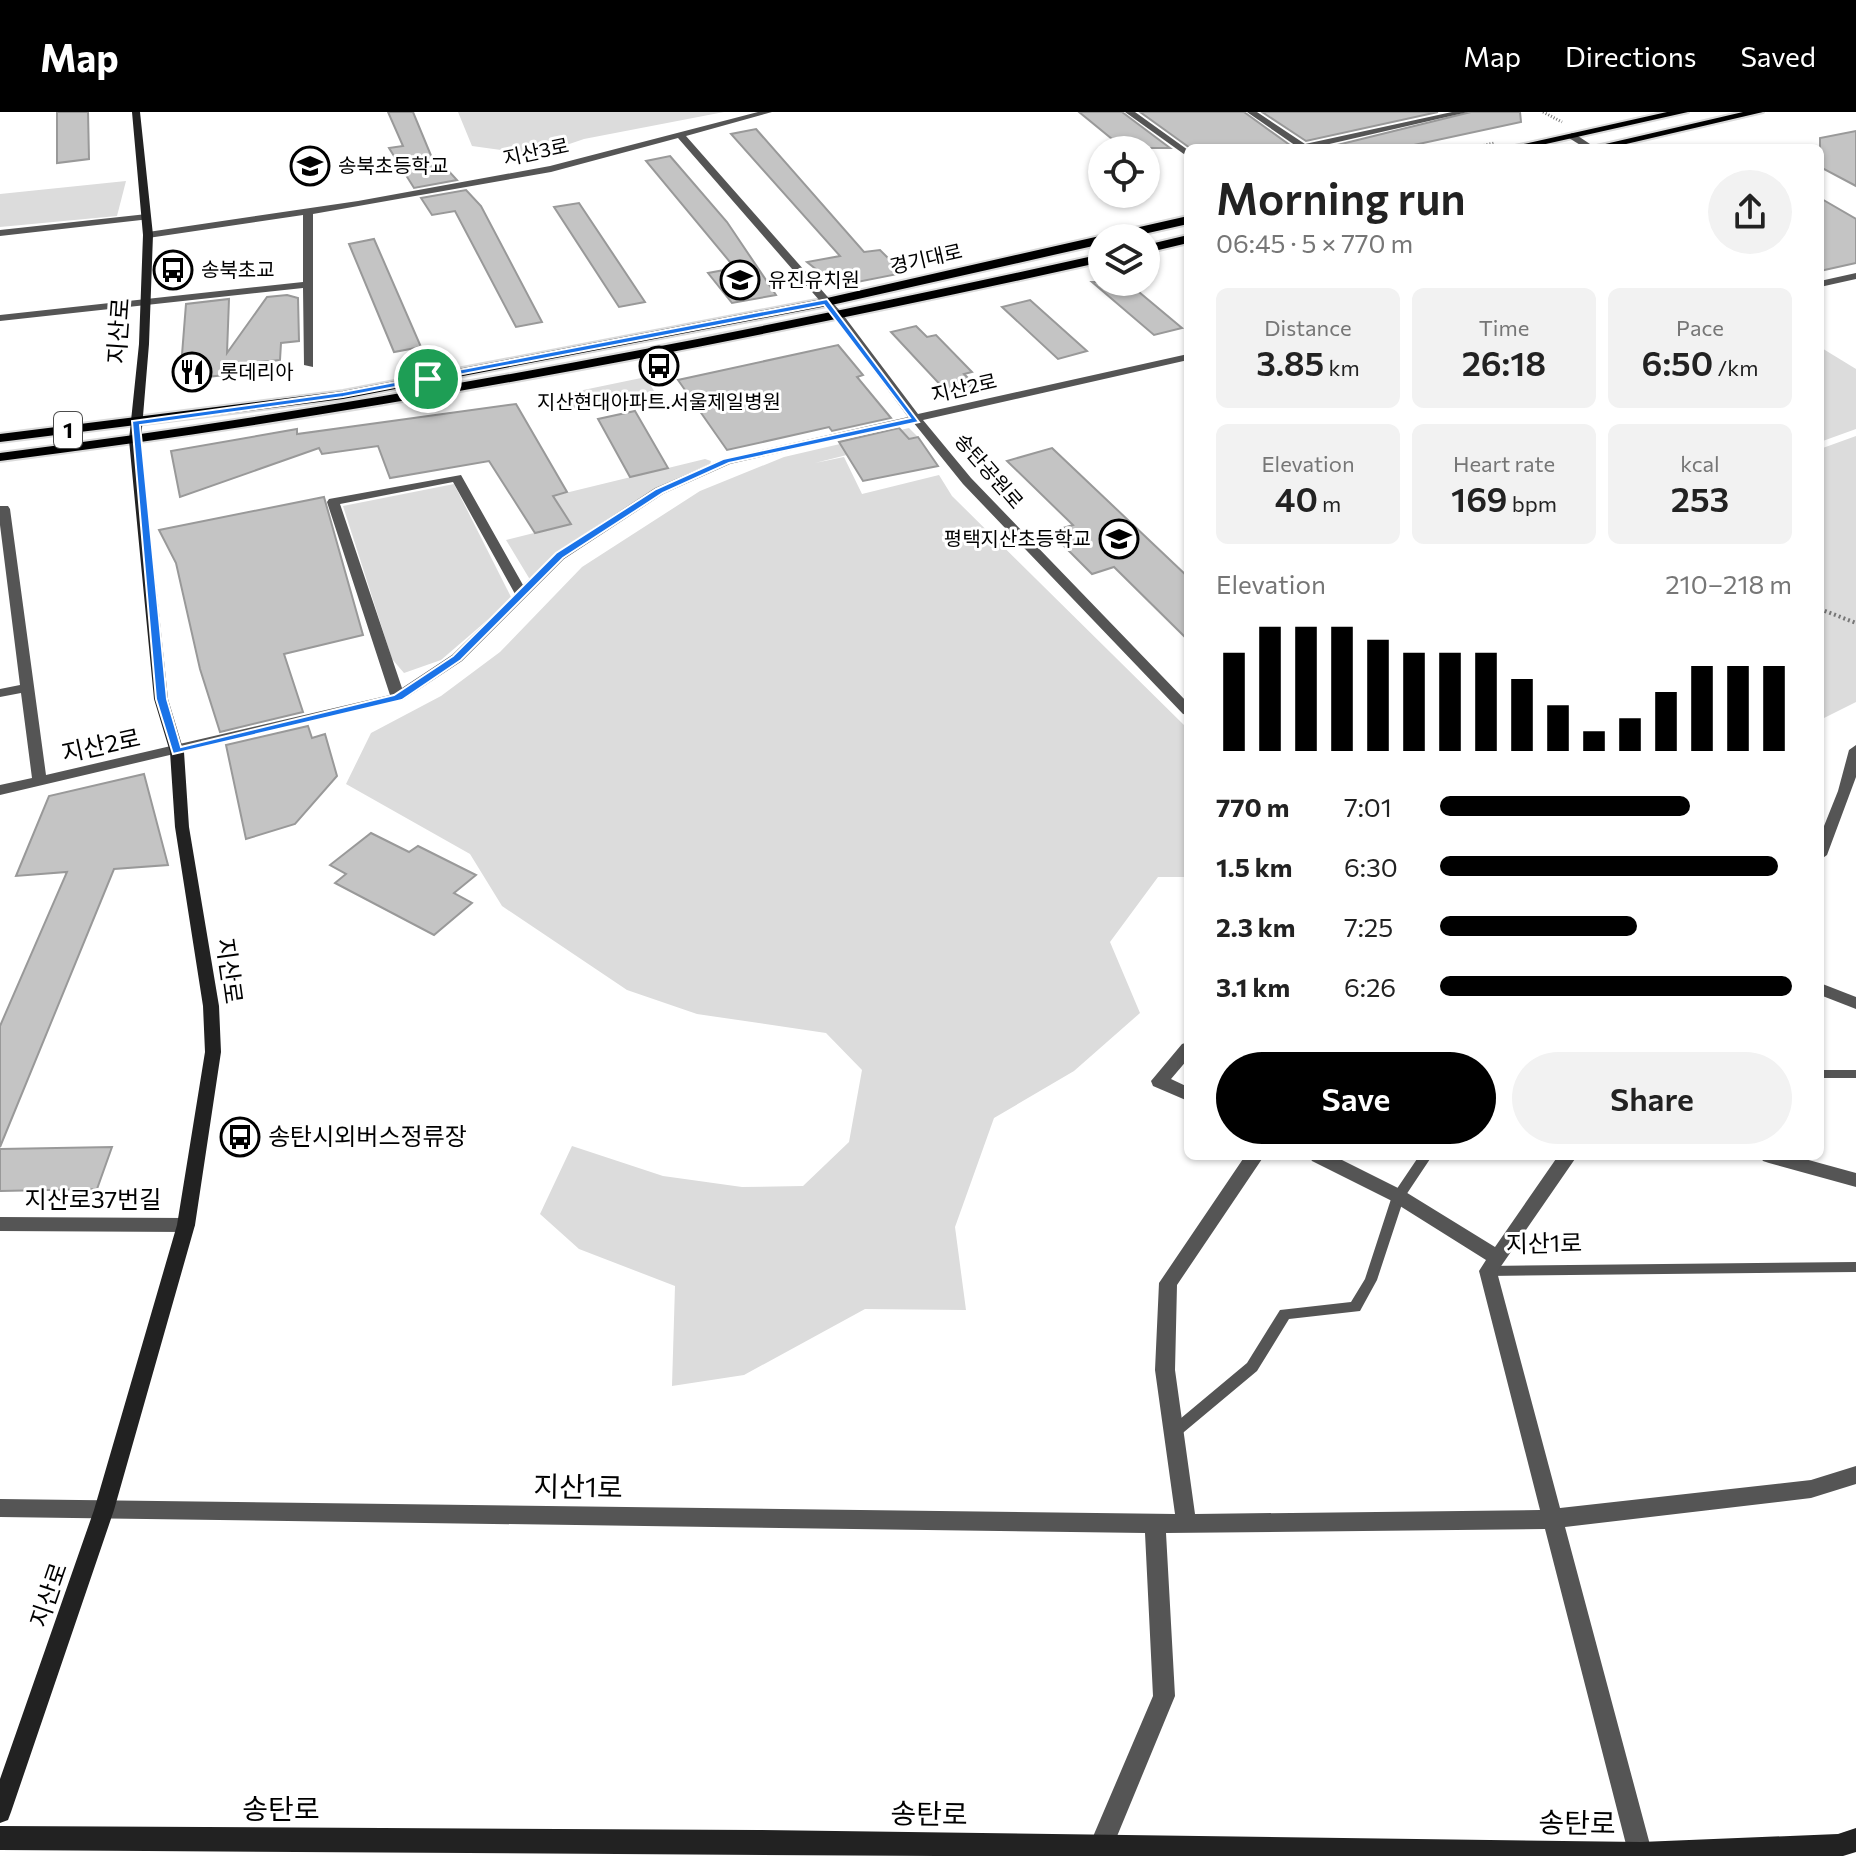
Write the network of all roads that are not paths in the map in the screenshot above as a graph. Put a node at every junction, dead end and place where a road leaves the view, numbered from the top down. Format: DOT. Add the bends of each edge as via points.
graph roads {
  1 [pos="136,112"];
  2 [pos="768,112"];
  3 [pos="1129,112"];
  4 [pos="1274,112"];
  5 [pos="1464,112"];
  6 [pos="1683,112"];
  7 [pos="1758,112"];
  8 [pos="1254,114"];
  9 [pos="680,135"];
  10 [pos="1572,136"];
  11 [pos="1298,144"];
  12 [pos="1322,144"];
  13 [pos="1532,144"];
  14 [pos="1586,144"];
  15 [pos="1611,144"];
  16 [pos="1184,151"];
  17 [pos="308,212"];
  18 [pos="147,217"];
  19 [pos="1184,221"];
  20 [pos="1160,226"];
  21 [pos="0,233"];
  22 [pos="148,235"];
  23 [pos="1184,240"];
  24 [pos="1088,243"];
  25 [pos="1160,246"];
  26 [pos="1088,261"];
  27 [pos="1856,276"];
  28 [pos="1824,283"];
  29 [pos="309,284"];
  30 [pos="827,302"];
  31 [pos="146,303"];
  32 [pos="840,317"];
  33 [pos="0,318"];
  34 [pos="1184,358"];
  35 [pos="309,365"];
  36 [pos="916,420"];
  37 [pos="135,423"];
  38 [pos="0,438"];
  39 [pos="135,440"];
  40 [pos="0,457"];
  41 [pos="0,510"];
  42 [pos="522,595"];
  43 [pos="15,605"];
  44 [pos="0,609"];
  45 [pos="27,688"];
  46 [pos="0,693"];
  47 [pos="398,697"];
  48 [pos="1184,707"];
  49 [pos="1856,750"];
  50 [pos="177,752"];
  51 [pos="40,782"];
  52 [pos="0,790"];
  53 [pos="1824,845"];
  54 [pos="1824,991"];
  55 [pos="1856,1003"];
  56 [pos="1184,1053"];
  57 [pos="1824,1074"];
  58 [pos="1856,1074"];
  59 [pos="1184,1092"];
  60 [pos="1252,1160"];
  61 [pos="1326,1160"];
  62 [pos="1423,1160"];
  63 [pos="1565,1160"];
  64 [pos="1784,1160"];
  65 [pos="1856,1180"];
  66 [pos="1398,1196"];
  67 [pos="0,1224"];
  68 [pos="186,1225"];
  69 [pos="1493,1264"];
  70 [pos="1856,1267"];
  71 [pos="1173,1433"];
  72 [pos="1856,1475"];
  73 [pos="0,1508"];
  74 [pos="104,1510"];
  75 [pos="1551,1519"];
  76 [pos="1186,1523"];
  77 [pos="1155,1524"];
  78 [pos="0,1812"];
  79 [pos="0,1838"];
  80 [pos="1856,1840"];
  81 [pos="756,1849"];
  82 [pos="1102,1851"];
  83 [pos="1358,1853"];
  84 [pos="1641,1855"];
  1 -- 18 [label="main road, 지산로"];
  2 -- 9 [label="street, 지산3로"];
  3 -- 16 [label="street"];
  4 -- 8 [label="street"];
  5 -- 12 [label="street"];
  6 -- 10 [label="main road"];
  7 -- 15 [label="main road"];
  8 -- 11 [label="street"];
  9 -- 17 [label="street, 지산3로" via="551,169"];
  9 -- 30 [label="street, 송탄공원로"];
  10 -- 13 [label="main road"];
  10 -- 14 [label="street"];
  17 -- 22 [label="street, 지산3로"];
  17 -- 29 [label="street"];
  18 -- 21 [label="street"];
  18 -- 22 [label="main road, 지산로"];
  19 -- 20 [label="main road"];
  22 -- 31 [label="main road, 지산로"];
  23 -- 25 [label="main road"];
  24 -- 30 [label="main road, 경기대로 / 1"];
  26 -- 32 [label="main road, 경기대로 / 1"];
  27 -- 28 [label="street"];
  29 -- 31 [label="street"];
  29 -- 35 [label="street"];
  30 -- 32 [label="street, 송탄공원로"];
  30 -- 37 [label="main road, 경기대로 / 1" via="343,395"];
  31 -- 33 [label="street"];
  31 -- 37 [label="main road, 지산로"];
  32 -- 36 [label="street, 송탄공원로"];
  32 -- 39 [label="main road, 경기대로 / 1" via="477,388"];
  34 -- 36 [label="street, 지산2로"];
  36 -- 42 [label="street, 지산2로" via="726,461 659,491 560,556"];
  36 -- 48 [label="street, 송탄공원로" via="1037,558"];
  37 -- 38 [label="main road, 경기대로 / 1"];
  37 -- 39 [label="main road, 지산로"];
  39 -- 40 [label="main road, 경기대로 / 1"];
  39 -- 50 [label="main road, 지산로" via="161,699"];
  41 -- 43 [label="street" via="4,509"];
  42 -- 47 [label="street, 지산2로" via="457,658"];
  42 -- 47 [label="street" via="457,478 333,502"];
  43 -- 44 [label="street"];
  43 -- 45 [label="street"];
  45 -- 46 [label="street"];
  45 -- 51 [label="street"];
  47 -- 50 [label="street, 지산2로"];
  49 -- 53 [label="street"];
  50 -- 51 [label="street, 지산2로"];
  50 -- 68 [label="main road, 지산로" via="213,1052"];
  51 -- 52 [label="street, 지산2로"];
  54 -- 55 [label="street"];
  56 -- 59 [label="street" via="1159,1081"];
  57 -- 58 [label="lane"];
  60 -- 71 [label="street" via="1168,1283 1165,1370"];
  61 -- 66 [label="street"];
  62 -- 66 [label="lane"];
  63 -- 69 [label="street"];
  64 -- 65 [label="street"];
  66 -- 69 [label="street"];
  66 -- 71 [label="lane" via="1371,1280 1355,1307 1285,1314 1252,1367"];
  67 -- 68 [label="street, 지산로37번길"];
  68 -- 74 [label="main road, 지산로"];
  69 -- 70 [label="lane, 지산1로"];
  69 -- 75 [label="street, 지산1로"];
  71 -- 76 [label="street"];
  72 -- 75 [label="street, 지산1로" via="1811,1489"];
  73 -- 74 [label="street, 지산1로"];
  74 -- 77 [label="street, 지산1로"];
  74 -- 78 [label="main road, 지산로"];
  75 -- 76 [label="street, 지산1로"];
  75 -- 84 [label="street, 지산1로"];
  76 -- 77 [label="street, 지산1로"];
  77 -- 82 [label="street" via="1164,1696"];
  79 -- 81 [label="main road, 송탄로"];
  80 -- 84 [label="main road, 송탄로" via="1838,1846"];
  81 -- 82 [label="main road, 송탄로"];
  82 -- 83 [label="main road, 송탄로"];
  83 -- 84 [label="main road, 송탄로"];
}
